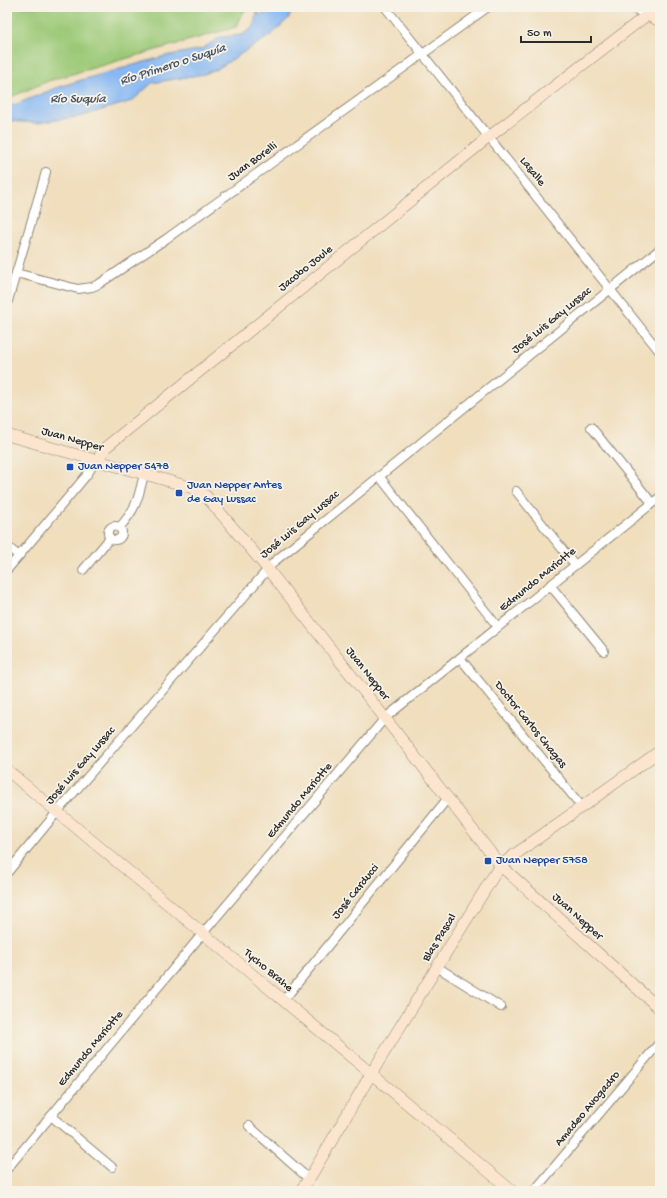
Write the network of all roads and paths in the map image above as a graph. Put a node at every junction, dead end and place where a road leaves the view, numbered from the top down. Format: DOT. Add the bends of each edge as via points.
graph roads {
  1 [pos="385,7"];
  2 [pos="488,7"];
  3 [pos="630,7"];
  4 [pos="647,15"];
  5 [pos="660,21"];
  6 [pos="423,54"];
  7 [pos="489,137"];
  8 [pos="46,172"];
  9 [pos="660,249"];
  10 [pos="16,273"];
  11 [pos="610,289"];
  12 [pos="7,304"];
  13 [pos="660,352"];
  14 [pos="591,427"];
  15 [pos="7,435"];
  16 [pos="96,461"];
  17 [pos="144,474"];
  18 [pos="379,476"];
  19 [pos="516,491"];
  20 [pos="660,497"];
  21 [pos="652,504"];
  22 [pos="7,546"];
  23 [pos="19,556"];
  24 [pos="574,565"];
  25 [pos="267,568"];
  26 [pos="7,570"];
  27 [pos="83,570"];
  28 [pos="550,585"];
  29 [pos="498,628"];
  30 [pos="604,651"];
  31 [pos="460,658"];
  32 [pos="385,718"];
  33 [pos="660,751"];
  34 [pos="7,770"];
  35 [pos="448,798"];
  36 [pos="582,807"];
  37 [pos="57,812"];
  38 [pos="501,866"];
  39 [pos="7,873"];
  40 [pos="203,933"];
  41 [pos="437,967"];
  42 [pos="283,1001"];
  43 [pos="502,1007"];
  44 [pos="660,1009"];
  45 [pos="660,1042"];
  46 [pos="371,1074"];
  47 [pos="51,1116"];
  48 [pos="249,1126"];
  49 [pos="112,1167"];
  50 [pos="7,1169"];
  51 [pos="309,1179"];
  52 [pos="300,1191"];
  53 [pos="512,1191"];
  54 [pos="534,1191"];
  1 -- 6 [label="street, Lasalle"];
  2 -- 6 [label="street, Juan Borelli"];
  3 -- 4 [label="street"];
  4 -- 5 [label="main road"];
  4 -- 7 [label="main road, Jacobo Joule"];
  6 -- 7 [label="street, Lasalle"];
  6 -- 10 [label="street, Juan Borelli" via="166,239 99,284 78,289"];
  7 -- 11 [label="street, Lasalle"];
  7 -- 16 [label="main road, Jacobo Joule" via="106,447"];
  8 -- 10 [label="street"];
  9 -- 11 [label="street, José Luis Gay Lussac"];
  10 -- 12 [label="street"];
  11 -- 13 [label="street, Lasalle"];
  11 -- 18 [label="street, José Luis Gay Lussac"];
  14 -- 21 [label="street"];
  15 -- 16 [label="main road, Juan Nepper"];
  16 -- 17 [label="main road, Juan Nepper"];
  16 -- 23 [label="street, Jacobo Joule"];
  17 -- 25 [label="main road, Juan Nepper" via="199,490"];
  17 -- 27 [label="street" via="136,505 119,528 111,527 108,532 110,538"];
  18 -- 25 [label="street, José Luis Gay Lussac"];
  18 -- 29 [label="street"];
  19 -- 24 [label="street"];
  20 -- 21 [label="street, Edmundo Mariotte"];
  21 -- 24 [label="street, Edmundo Mariotte"];
  22 -- 23 [label="street"];
  23 -- 26 [label="street, Jacobo Joule"];
  24 -- 28 [label="street, Edmundo Mariotte"];
  25 -- 32 [label="main road, Juan Nepper"];
  25 -- 37 [label="street, José Luis Gay Lussac"];
  28 -- 29 [label="street, Edmundo Mariotte"];
  28 -- 30 [label="street"];
  29 -- 31 [label="street, Edmundo Mariotte"];
  31 -- 32 [label="street, Edmundo Mariotte"];
  31 -- 36 [label="street, Doctor Carlos Chagas"];
  32 -- 35 [label="main road, Juan Nepper"];
  32 -- 40 [label="street, Edmundo Mariotte"];
  33 -- 36 [label="main road, Blas Pascal"];
  34 -- 37 [label="main road, Tycho Brahe"];
  35 -- 38 [label="main road, Juan Nepper"];
  35 -- 42 [label="street, José Carducci"];
  36 -- 38 [label="main road, Blas Pascal"];
  37 -- 39 [label="street, José Luis Gay Lussac"];
  37 -- 40 [label="main road, Tycho Brahe"];
  38 -- 41 [label="main road, Blas Pascal"];
  38 -- 44 [label="main road, Juan Nepper"];
  40 -- 42 [label="main road, Tycho Brahe"];
  40 -- 47 [label="street, Edmundo Mariotte"];
  41 -- 43 [label="street"];
  41 -- 46 [label="main road, Blas Pascal"];
  42 -- 46 [label="main road, Tycho Brahe"];
  45 -- 54 [label="street, Amadeo Avogadro"];
  46 -- 51 [label="main road, Blas Pascal"];
  46 -- 53 [label="main road, Tycho Brahe"];
  47 -- 49 [label="street"];
  47 -- 50 [label="street, Edmundo Mariotte"];
  48 -- 51 [label="street"];
  51 -- 52 [label="main road, Blas Pascal"];
}
